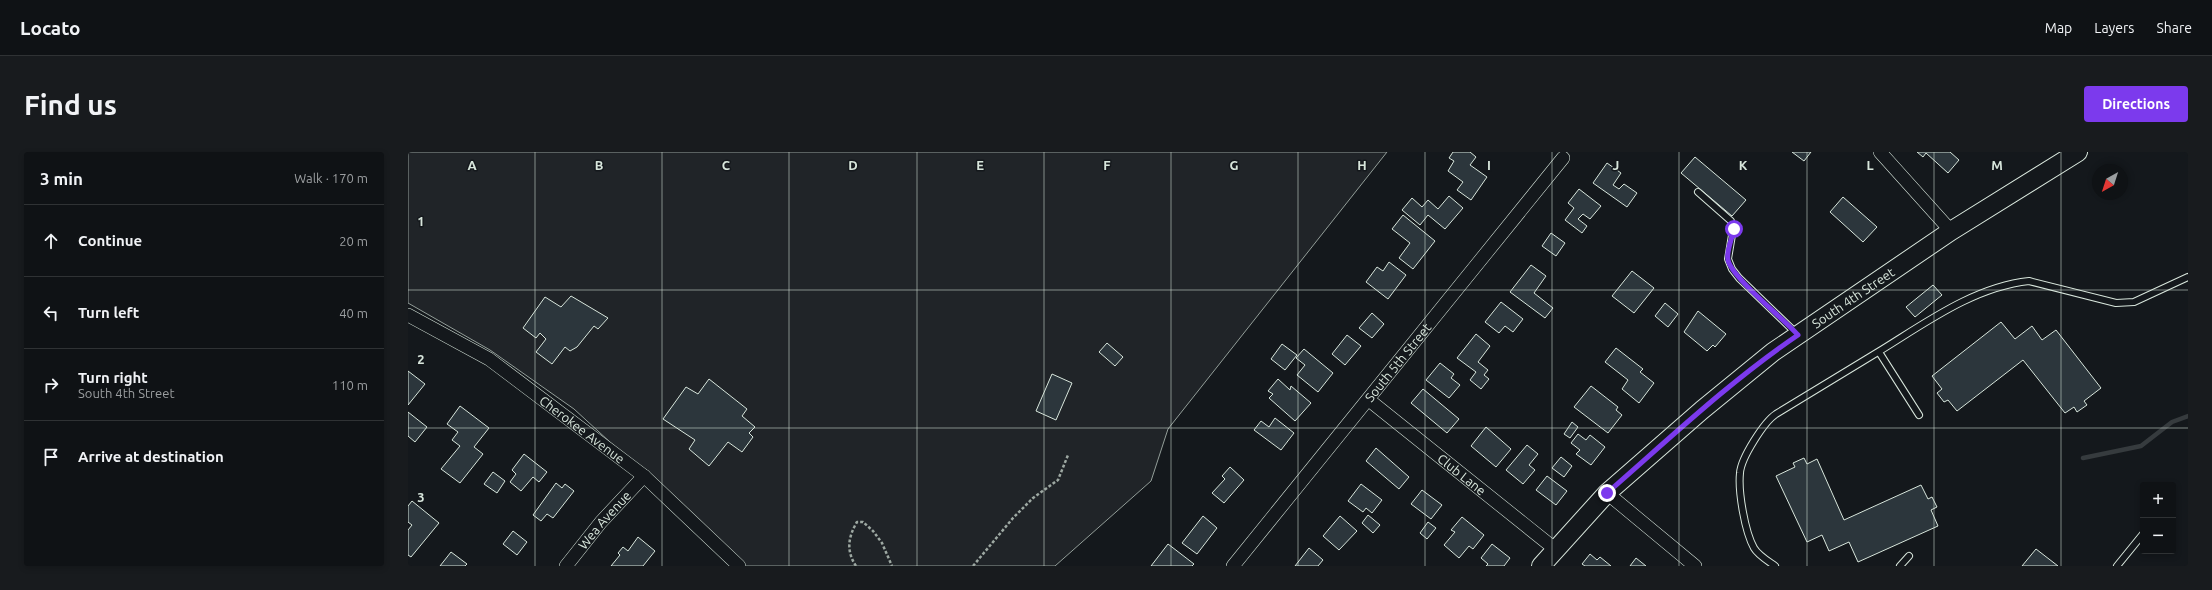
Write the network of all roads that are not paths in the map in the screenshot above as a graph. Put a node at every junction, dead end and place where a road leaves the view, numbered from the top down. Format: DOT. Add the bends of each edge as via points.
graph roads {
  1 [pos="1880,152"];
  2 [pos="2078,152"];
  3 [pos="1563,158"];
  4 [pos="1698,192"];
  5 [pos="1951,231"];
  6 [pos="2188,277"];
  7 [pos="408,315"];
  8 [pos="1798,335"];
  9 [pos="1879,352"];
  10 [pos="1369,400"];
  11 [pos="1919,416"];
  12 [pos="644,476"];
  13 [pos="1607,493"];
  14 [pos="2140,538"];
  15 [pos="1555,549"];
  16 [pos="1909,556"];
  17 [pos="1772,565"];
  18 [pos="566,566"];
  19 [pos="739,566"];
  20 [pos="1233,566"];
  21 [pos="1541,566"];
  22 [pos="1695,566"];
  23 [pos="1900,566"];
  24 [pos="2117,566"];
  1 -- 5 [label="street"];
  2 -- 5 [label="main road, South 4th Street"];
  3 -- 10 [label="street, South 5th Street"];
  4 -- 8 [label="lane" via="1731,221 1734,229 1728,259 1732,269"];
  5 -- 8 [label="main road, South 4th Street"];
  6 -- 9 [label="lane" via="2134,302 2116,303 2029,281 2017,282 1975,296 1931,318"];
  7 -- 12 [label="street, Cherokee Avenue" via="489,359"];
  8 -- 13 [label="main road, South 4th Street" via="1702,410"];
  9 -- 11 [label="lane"];
  9 -- 17 [label="lane" via="1768,420 1743,461 1740,486 1748,532 1755,549"];
  10 -- 15 [label="street, Club Lane"];
  10 -- 20 [label="street, South 5th Street"];
  12 -- 18 [label="street, Wea Avenue" via="601,522"];
  12 -- 19 [label="street, Cherokee Avenue"];
  13 -- 15 [label="main road, South 4th Street"];
  13 -- 22 [label="street"];
  14 -- 24 [label="lane"];
  15 -- 21 [label="main road, South 4th Street"];
  16 -- 23 [label="lane"];
}
